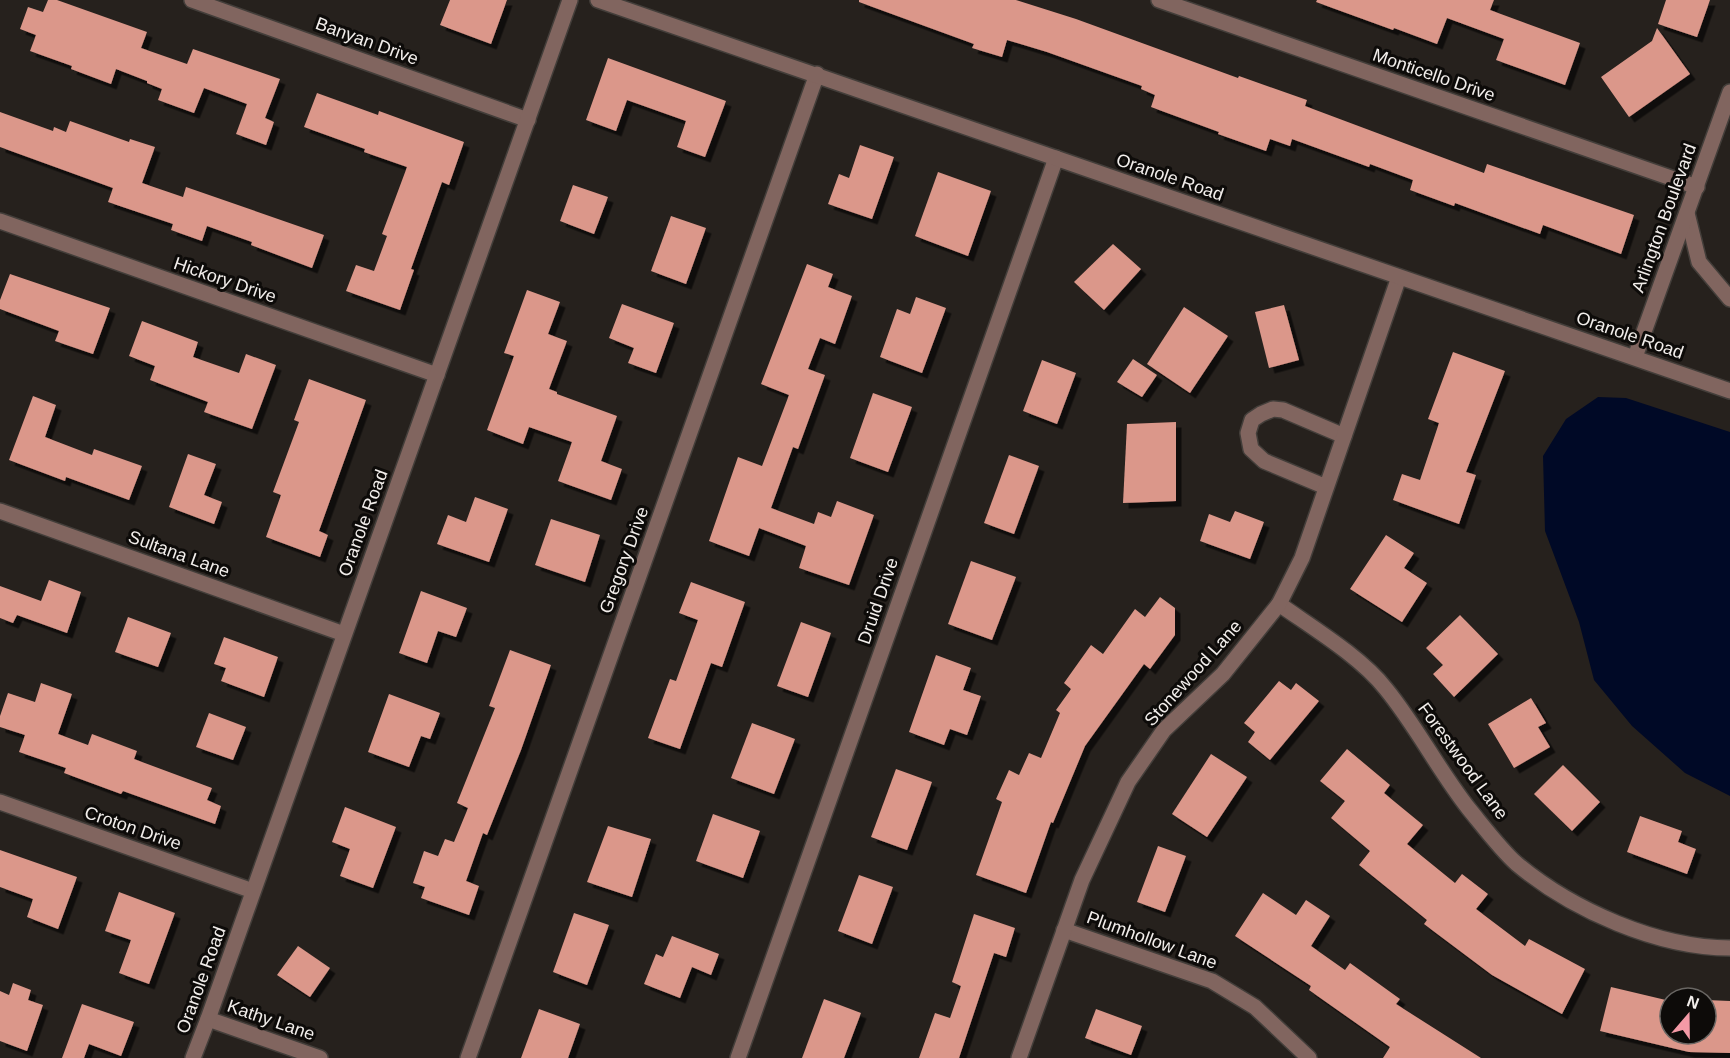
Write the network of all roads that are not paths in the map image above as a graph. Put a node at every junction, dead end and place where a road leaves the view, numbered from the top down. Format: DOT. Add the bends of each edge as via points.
graph roads {
  1 [pos="192,0"];
  2 [pos="570,0"];
  3 [pos="598,0"];
  4 [pos="1159,0"];
  5 [pos="817,74"];
  6 [pos="1730,92"];
  7 [pos="528,120"];
  8 [pos="1056,158"];
  9 [pos="1697,187"];
  10 [pos="1687,213"];
  11 [pos="0,221"];
  12 [pos="1399,277"];
  13 [pos="1730,299"];
  14 [pos="1635,357"];
  15 [pos="437,375"];
  16 [pos="1730,391"];
  17 [pos="1344,436"];
  18 [pos="1326,487"];
  19 [pos="0,511"];
  20 [pos="1279,604"];
  21 [pos="344,634"];
  22 [pos="0,802"];
  23 [pos="253,891"];
  24 [pos="1064,930"];
  25 [pos="1730,948"];
  26 [pos="208,1019"];
  27 [pos="193,1058"];
  28 [pos="320,1058"];
  29 [pos="468,1058"];
  30 [pos="738,1058"];
  31 [pos="1019,1058"];
  32 [pos="1309,1058"];
  1 -- 7 [label="street, Banyan Drive"];
  2 -- 7 [label="street, Oranole Road"];
  3 -- 5 [label="street, Oranole Road"];
  4 -- 9 [label="street, Monticello Drive"];
  5 -- 8 [label="street, Oranole Road"];
  5 -- 29 [label="street, Gregory Drive"];
  6 -- 9 [label="street, Arlington Boulevard"];
  7 -- 15 [label="street, Oranole Road"];
  8 -- 12 [label="street, Oranole Road"];
  8 -- 30 [label="street, Druid Drive"];
  9 -- 10 [label="street, Arlington Boulevard"];
  10 -- 13 [label="street" via="1699,262"];
  10 -- 14 [label="street, Arlington Boulevard"];
  11 -- 15 [label="street, Hickory Drive"];
  12 -- 14 [label="street, Oranole Road"];
  12 -- 17 [label="street, Stonewood Lane"];
  14 -- 16 [label="street, Oranole Road"];
  15 -- 21 [label="street, Oranole Road"];
  17 -- 18 [label="street, Stonewood Lane"];
  17 -- 18 [label="street" via="1283,410 1273,409 1252,420 1248,433 1251,449 1264,461"];
  18 -- 20 [label="street, Stonewood Lane" via="1302,558"];
  19 -- 21 [label="street, Sultana Lane"];
  20 -- 24 [label="street, Stonewood Lane" via="1223,674 1164,730 1128,782 1082,880"];
  20 -- 25 [label="street, Forestwood Lane" via="1347,652 1385,687 1468,808 1516,863 1567,900 1618,923 1675,942"];
  21 -- 23 [label="street, Oranole Road"];
  22 -- 23 [label="street, Croton Drive"];
  23 -- 26 [label="street, Oranole Road"];
  24 -- 31 [label="street, Stonewood Lane"];
  24 -- 32 [label="street, Plumhollow Lane" via="1212,981 1255,1007"];
  26 -- 27 [label="street, Oranole Road"];
  26 -- 28 [label="street, Kathy Lane"];
}
